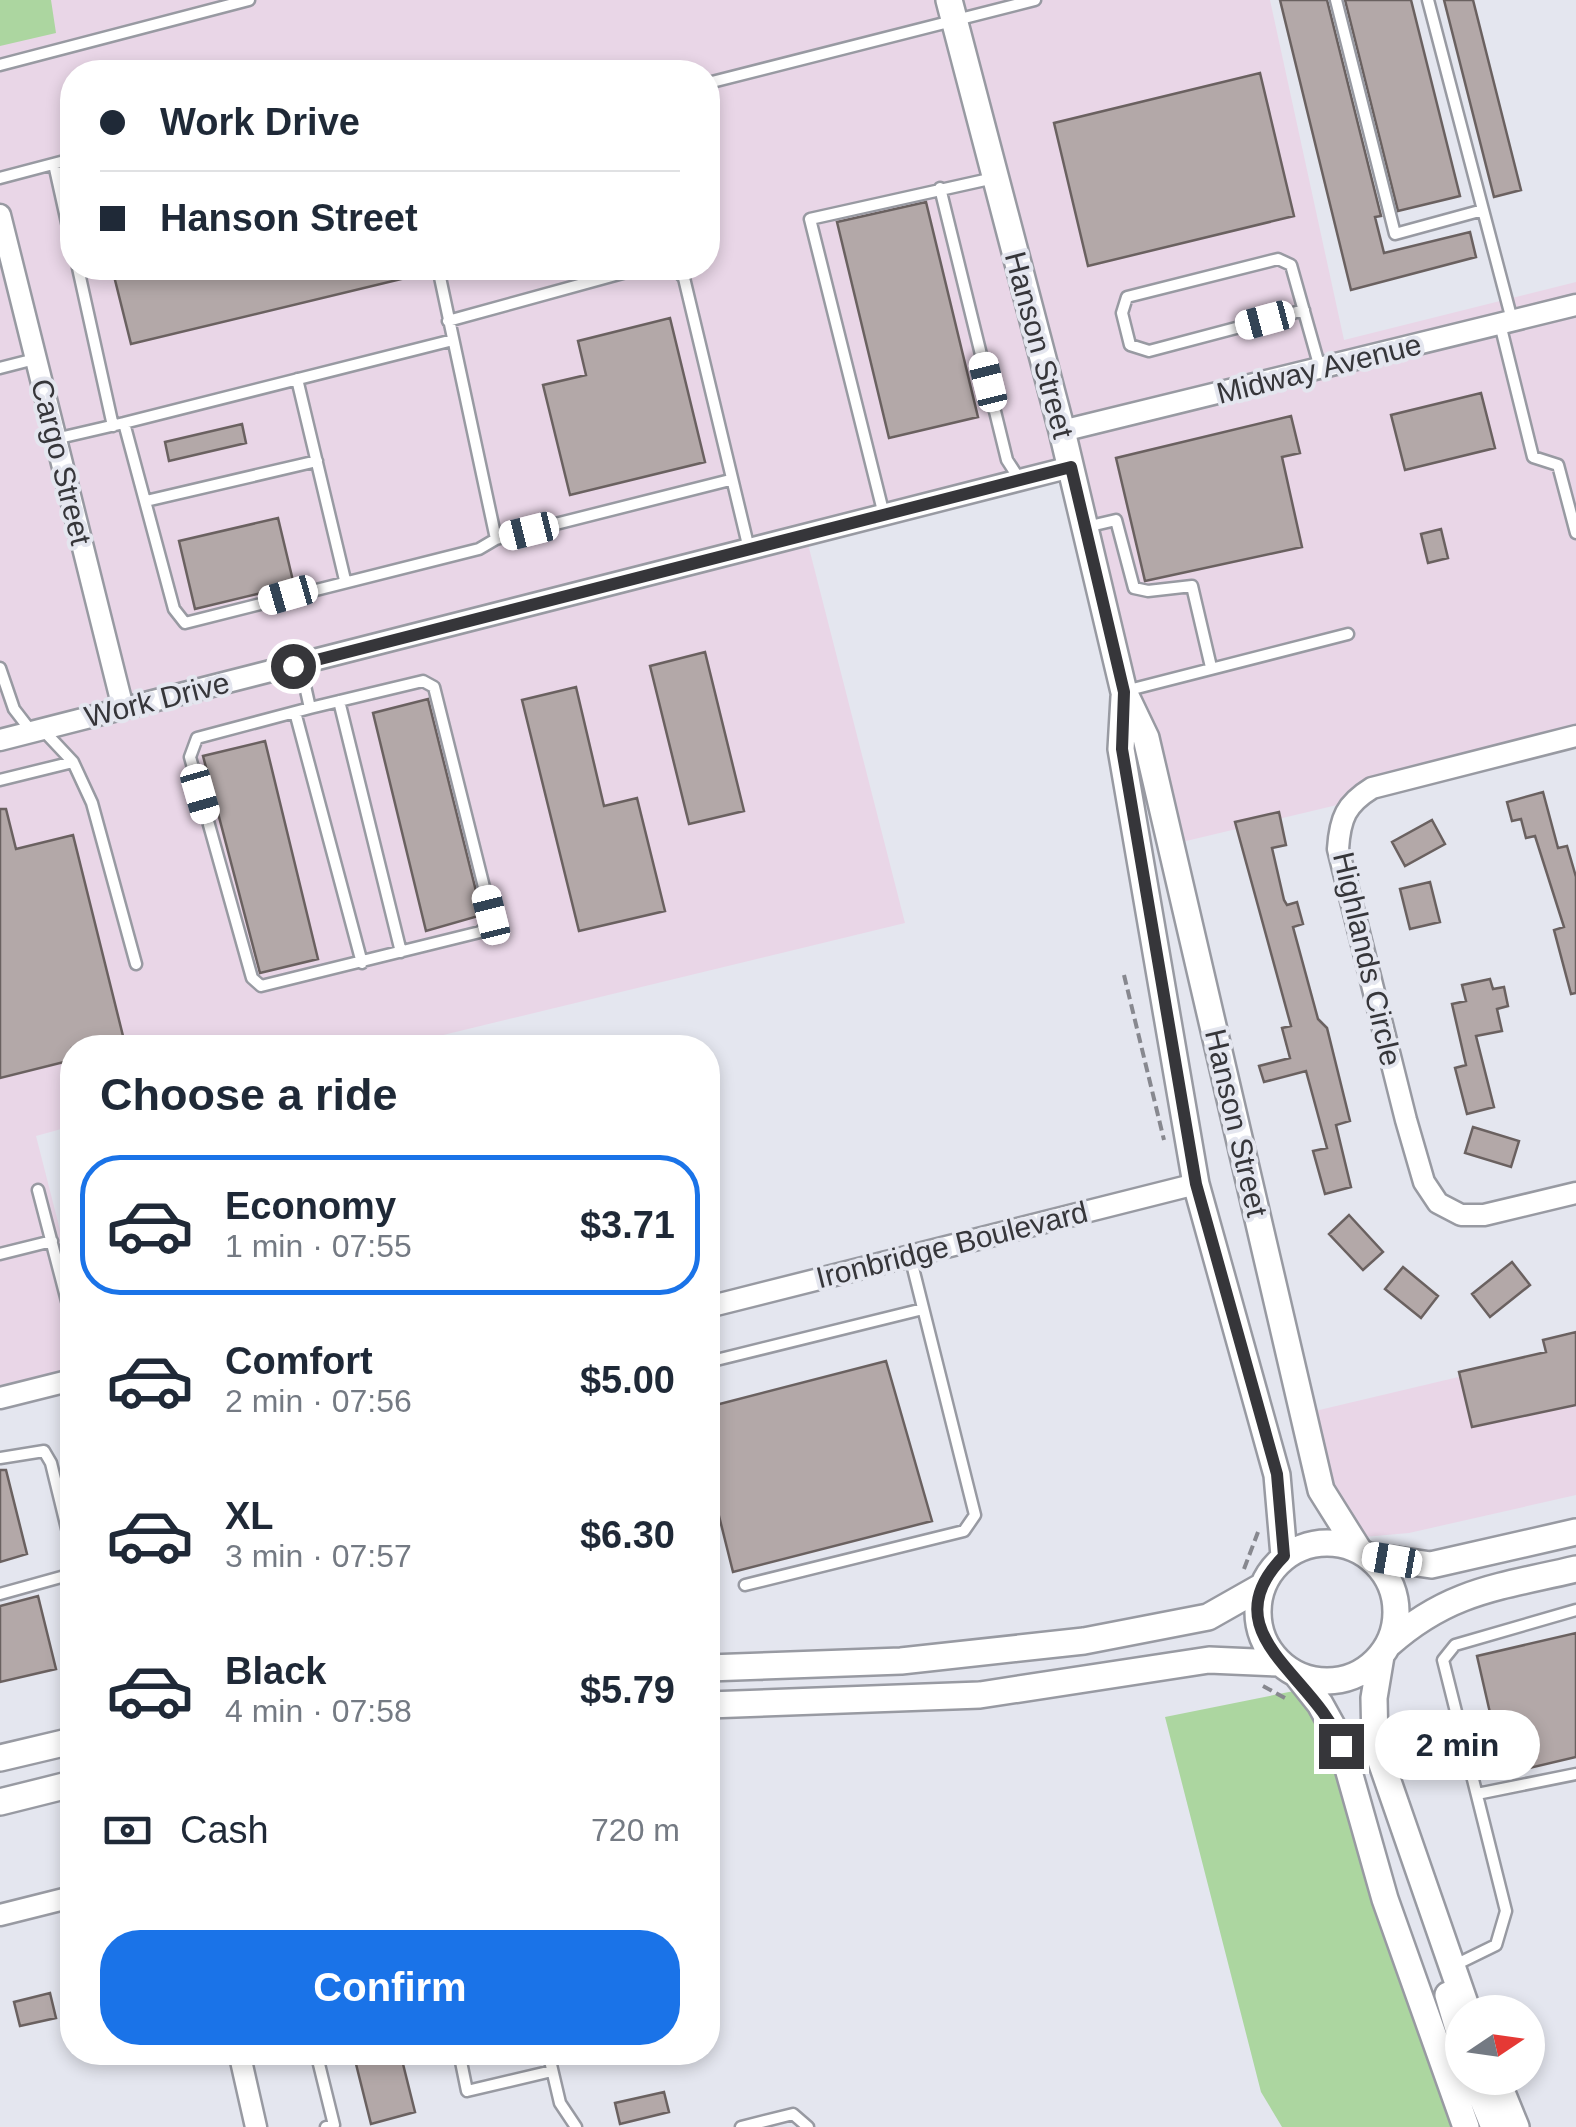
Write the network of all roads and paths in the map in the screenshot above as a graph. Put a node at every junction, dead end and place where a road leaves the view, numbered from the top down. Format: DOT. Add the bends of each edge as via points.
graph roads {
  1 [pos="249,0"];
  2 [pos="1035,0"];
  3 [pos="1336,0"];
  4 [pos="1428,0"];
  5 [pos="952,10"];
  6 [pos="0,65"];
  7 [pos="720,78"];
  8 [pos="60,162"];
  9 [pos="54,164"];
  10 [pos="0,178"];
  11 [pos="994,178"];
  12 [pos="940,188"];
  13 [pos="60,191"];
  14 [pos="1483,210"];
  15 [pos="0,215"];
  16 [pos="6,265"];
  17 [pos="81,280"];
  18 [pos="440,280"];
  19 [pos="597,280"];
  20 [pos="684,280"];
  21 [pos="1576,304"];
  22 [pos="1304,310"];
  23 [pos="448,320"];
  24 [pos="1506,322"];
  25 [pos="452,340"];
  26 [pos="35,359"];
  27 [pos="0,368"];
  28 [pos="1320,369"];
  29 [pos="298,379"];
  30 [pos="119,424"];
  31 [pos="1062,431"];
  32 [pos="54,438"];
  33 [pos="317,461"];
  34 [pos="1071,467"];
  35 [pos="730,480"];
  36 [pos="1020,480"];
  37 [pos="146,500"];
  38 [pos="884,514"];
  39 [pos="1085,528"];
  40 [pos="1576,533"];
  41 [pos="496,539"];
  42 [pos="749,549"];
  43 [pos="345,580"];
  44 [pos="1348,634"];
  45 [pos="300,664"];
  46 [pos="1211,667"];
  47 [pos="0,668"];
  48 [pos="1124,692"];
  49 [pos="339,701"];
  50 [pos="123,708"];
  51 [pos="310,708"];
  52 [pos="295,712"];
  53 [pos="37,731"];
  54 [pos="1576,736"];
  55 [pos="0,740"];
  56 [pos="74,762"];
  57 [pos="0,780"];
  58 [pos="402,952"];
  59 [pos="362,962"];
  60 [pos="136,964"];
  61 [pos="1124,975"];
  62 [pos="1167,1154"];
  63 [pos="1196,1184"];
  64 [pos="38,1190"];
  65 [pos="1576,1194"];
  66 [pos="52,1240"];
  67 [pos="0,1254"];
  68 [pos="910,1256"];
  69 [pos="60,1272"];
  70 [pos="720,1304"];
  71 [pos="923,1309"];
  72 [pos="720,1359"];
  73 [pos="60,1383"];
  74 [pos="0,1398"];
  75 [pos="0,1458"];
  76 [pos="60,1500"];
  77 [pos="1258,1531"];
  78 [pos="1576,1532"];
  79 [pos="1363,1553"];
  80 [pos="1284,1556"];
  81 [pos="1576,1568"];
  82 [pos="60,1577"];
  83 [pos="1250,1582"];
  84 [pos="745,1585"];
  85 [pos="0,1594"];
  86 [pos="1576,1610"];
  87 [pos="1385,1650"];
  88 [pos="720,1668"];
  89 [pos="1288,1669"];
  90 [pos="1247,1683"];
  91 [pos="1289,1702"];
  92 [pos="720,1705"];
  93 [pos="60,1744"];
  94 [pos="0,1758"];
  95 [pos="1576,1774"];
  96 [pos="60,1787"];
  97 [pos="1476,1794"];
  98 [pos="0,1802"];
  99 [pos="60,1900"];
  100 [pos="0,1916"];
  101 [pos="1450,1967"];
  102 [pos="1450,1995"];
  103 [pos="1461,1995"];
  104 [pos="242,2065"];
  105 [pos="319,2065"];
  106 [pos="462,2065"];
  107 [pos="551,2065"];
  108 [pos="552,2070"];
  109 [pos="1481,2095"];
  110 [pos="1503,2095"];
  111 [pos="256,2127"];
  112 [pos="326,2127"];
  113 [pos="576,2127"];
  114 [pos="740,2127"];
  115 [pos="808,2127"];
  116 [pos="1466,2127"];
  117 [pos="1494,2127"];
  118 [pos="1516,2127"];
  1 -- 6 [label="lane"];
  2 -- 5 [label="lane"];
  3 -- 14 [label="lane" via="1395,234"];
  4 -- 14 [label="lane"];
  5 -- 7 [label="lane"];
  5 -- 11 [label="street, Hanson Street"];
  8 -- 9 [label="lane"];
  9 -- 10 [label="lane"];
  9 -- 13 [label="lane"];
  11 -- 12 [label="lane"];
  11 -- 31 [label="street, Hanson Street"];
  12 -- 36 [label="lane" via="1007,460"];
  12 -- 38 [label="lane" via="810,219"];
  14 -- 24 [label="lane"];
  15 -- 16 [label="street, Cargo Street"];
  16 -- 26 [label="street, Cargo Street"];
  17 -- 30 [label="lane"];
  18 -- 23 [label="lane"];
  19 -- 23 [label="lane"];
  20 -- 35 [label="lane"];
  21 -- 24 [label="street, Midway Avenue"];
  22 -- 22 [label="lane" via="1291,265 1278,259 1127,297 1122,313 1130,345 1149,351"];
  22 -- 28 [label="lane"];
  23 -- 25 [label="lane"];
  24 -- 28 [label="street, Midway Avenue"];
  24 -- 40 [label="lane" via="1533,457 1558,466"];
  25 -- 29 [label="lane"];
  25 -- 41 [label="lane"];
  26 -- 27 [label="lane"];
  26 -- 32 [label="street, Cargo Street"];
  28 -- 31 [label="street, Midway Avenue"];
  29 -- 30 [label="lane"];
  29 -- 33 [label="lane"];
  30 -- 32 [label="lane"];
  30 -- 37 [label="lane"];
  31 -- 34 [label="street, Hanson Street"];
  32 -- 50 [label="street, Cargo Street"];
  33 -- 37 [label="lane"];
  33 -- 43 [label="lane"];
  34 -- 36 [label="street, Work Drive"];
  34 -- 39 [label="street, Hanson Street"];
  35 -- 41 [label="lane"];
  35 -- 42 [label="lane"];
  36 -- 38 [label="street, Work Drive"];
  37 -- 43 [label="lane" via="174,609 185,624"];
  38 -- 42 [label="street, Work Drive"];
  39 -- 46 [label="lane" via="1116,520 1134,588 1192,586"];
  39 -- 48 [label="street, Hanson Street"];
  41 -- 43 [label="lane" via="479,549"];
  42 -- 45 [label="street, Work Drive"];
  44 -- 46 [label="lane"];
  45 -- 50 [label="street, Work Drive"];
  45 -- 51 [label="lane"];
  46 -- 48 [label="lane"];
  47 -- 53 [label="lane" via="14,709"];
  48 -- 63 [label="street, Hanson Street" via="1122,749"];
  48 -- 79 [label="street, Hanson Street" via="1146,738 1321,1490"];
  49 -- 51 [label="lane"];
  49 -- 58 [label="lane"];
  49 -- 58 [label="lane" via="422,681 434,687 491,915 480,932"];
  50 -- 53 [label="street, Work Drive"];
  51 -- 52 [label="lane"];
  52 -- 59 [label="lane"];
  52 -- 59 [label="lane" via="198,738 190,757 252,978 269,987"];
  53 -- 55 [label="street, Work Drive"];
  53 -- 56 [label="lane"];
  54 -- 65 [label="street, Highlands Circle" via="1372,788 1351,801 1340,821 1338,848 1406,1120 1424,1182 1438,1204 1461,1215 1484,1215"];
  56 -- 57 [label="lane"];
  56 -- 60 [label="lane" via="92,803"];
  58 -- 59 [label="lane"];
  61 -- 62 [label="path"];
  63 -- 68 [label="street, Ironbridge Boulevard"];
  63 -- 80 [label="street, Hanson Street" via="1277,1474"];
  64 -- 66 [label="lane"];
  66 -- 67 [label="lane"];
  66 -- 69 [label="lane"];
  68 -- 70 [label="street, Ironbridge Boulevard"];
  68 -- 71 [label="lane"];
  71 -- 72 [label="lane"];
  71 -- 84 [label="lane" via="972,1524"];
  73 -- 74 [label="street"];
  75 -- 76 [label="lane" via="44,1451"];
  77 -- 83 [label="path"];
  78 -- 79 [label="street" via="1431,1565"];
  79 -- 80 [label="street" via="1320,1542"];
  79 -- 87 [label="street, Hanson Street" via="1392,1587 1396,1606"];
  80 -- 83 [label="street"];
  81 -- 87 [label="street" via="1442,1604"];
  82 -- 85 [label="lane"];
  83 -- 88 [label="street" via="1208,1617 1084,1641 902,1661"];
  83 -- 89 [label="street" via="1259,1628"];
  86 -- 97 [label="lane" via="1455,1645 1444,1660"];
  87 -- 89 [label="street" via="1351,1678 1314,1681"];
  87 -- 101 [label="street, Hanson Street" via="1374,1698 1375,1744"];
  89 -- 92 [label="street" via="1208,1660 980,1694"];
  89 -- 116 [label="street" via="1320,1704 1340,1740 1385,1898"];
  90 -- 91 [label="path"];
  93 -- 94 [label="street"];
  95 -- 97 [label="lane"];
  96 -- 98 [label="street"];
  97 -- 101 [label="lane" via="1506,1910 1496,1945"];
  99 -- 100 [label="street"];
  101 -- 102 [label="street"];
  101 -- 103 [label="street, Hanson Street"];
  104 -- 111 [label="street"];
  105 -- 112 [label="lane" via="334,2125"];
  106 -- 108 [label="lane" via="467,2091"];
  107 -- 108 [label="lane"];
  108 -- 113 [label="lane" via="560,2103"];
  109 -- 117 [label="street"];
  110 -- 118 [label="street"];
  114 -- 115 [label="lane" via="794,2114"];
}
